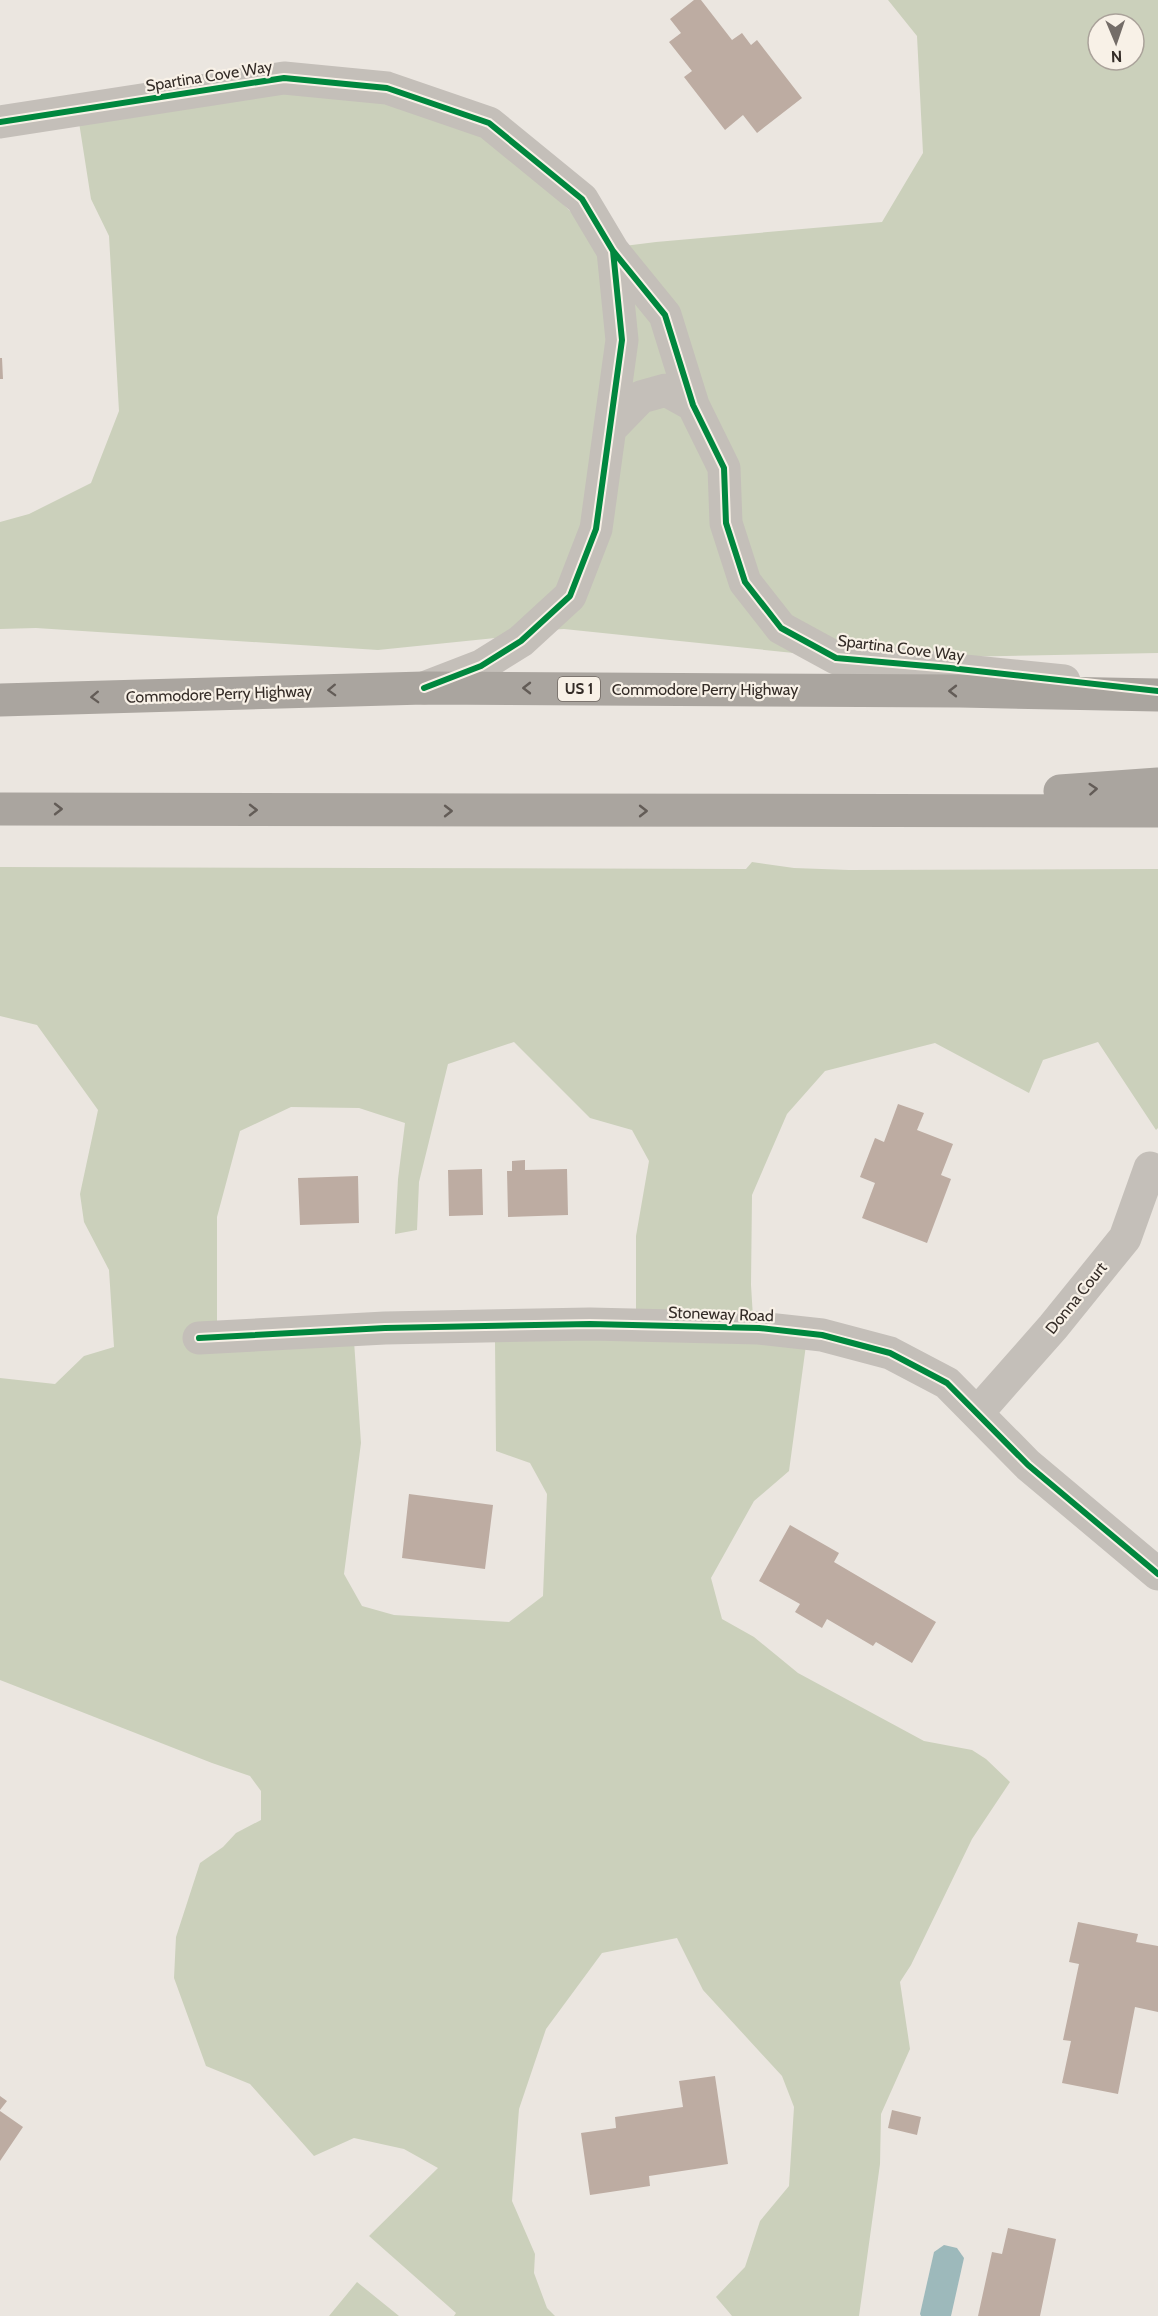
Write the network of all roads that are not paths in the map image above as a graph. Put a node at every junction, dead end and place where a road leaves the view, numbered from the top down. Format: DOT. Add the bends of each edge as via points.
graph roads {
  1 [pos="0,122"];
  2 [pos="613,251"];
  3 [pos="693,405"];
  4 [pos="610,429"];
  5 [pos="424,688"];
  6 [pos="1158,693"];
  7 [pos="0,700"];
  8 [pos="1158,784"];
  9 [pos="0,809"];
  10 [pos="1158,811"];
  11 [pos="762,812"];
  12 [pos="1150,1168"];
  13 [pos="199,1338"];
  14 [pos="978,1412"];
  15 [pos="1158,1574"];
  1 -- 2 [label="street, Spartina Cove Way" via="284,78 387,88 489,123 582,199"];
  2 -- 3 [label="street, Spartina Cove Way" via="665,315"];
  2 -- 4 [label="street, Spartina Cove Way" via="622,339"];
  3 -- 4 [label="street" via="666,390 641,397"];
  3 -- 6 [label="street, Spartina Cove Way" via="724,468 726,523 745,582 781,628 836,658"];
  4 -- 5 [label="street, Spartina Cove Way" via="596,529 570,596 521,641 481,666"];
  6 -- 5 [label="highway, Commodore Perry Highway / US 1, one-way"];
  5 -- 7 [label="highway, Commodore Perry Highway / US 1, one-way"];
  11 -- 8 [label="highway, one-way"];
  9 -- 11 [label="highway, one-way"];
  10 -- 11 [label="highway"];
  12 -- 14 [label="street, Donna Court" via="1125,1238"];
  13 -- 14 [label="street, Stoneway Road" via="385,1328 579,1324 759,1328 822,1335 890,1353 947,1383"];
  14 -- 15 [label="street, Stoneway Road" via="1028,1465"];
}
